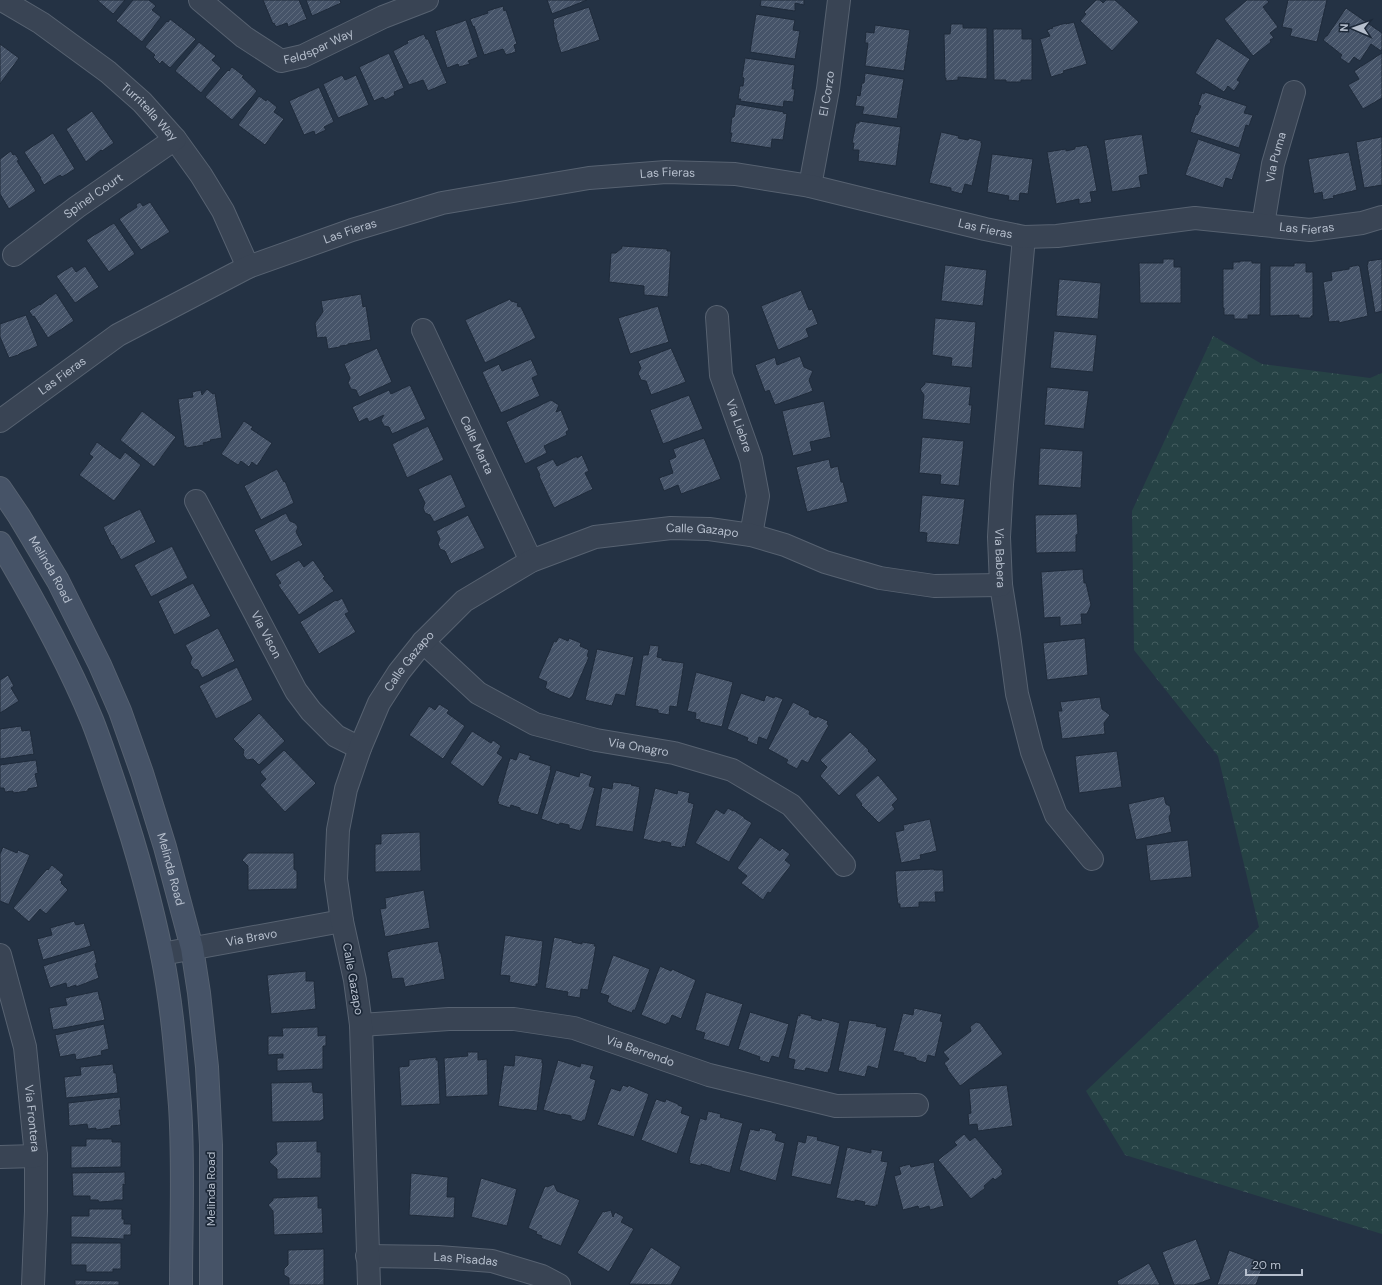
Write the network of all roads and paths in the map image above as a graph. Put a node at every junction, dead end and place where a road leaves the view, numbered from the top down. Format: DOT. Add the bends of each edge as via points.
graph roads {
  1 [pos="2,0"];
  2 [pos="200,0"];
  3 [pos="427,0"];
  4 [pos="839,0"];
  5 [pos="1294,92"];
  6 [pos="174,138"];
  7 [pos="810,186"];
  8 [pos="1382,217"];
  9 [pos="1263,225"];
  10 [pos="1024,237"];
  11 [pos="14,255"];
  12 [pos="248,267"];
  13 [pos="717,317"];
  14 [pos="423,330"];
  15 [pos="0,420"];
  16 [pos="0,488"];
  17 [pos="196,501"];
  18 [pos="751,535"];
  19 [pos="0,543"];
  20 [pos="531,561"];
  21 [pos="1000,585"];
  22 [pos="423,642"];
  23 [pos="360,748"];
  24 [pos="1092,859"];
  25 [pos="844,866"];
  26 [pos="342,921"];
  27 [pos="192,948"];
  28 [pos="162,954"];
  29 [pos="0,955"];
  30 [pos="361,1025"];
  31 [pos="918,1104"];
  32 [pos="36,1156"];
  33 [pos="0,1157"];
  34 [pos="367,1256"];
  35 [pos="33,1285"];
  36 [pos="181,1285"];
  37 [pos="211,1285"];
  38 [pos="369,1285"];
  39 [pos="559,1285"];
  1 -- 6 [label="street, Turritella Way" via="41,23 108,72 142,102"];
  2 -- 3 [label="street, Feldspar Way" via="244,37 281,62 303,56 383,17"];
  4 -- 7 [label="street, El Corzo" via="828,89"];
  5 -- 9 [label="street, Via Puma" via="1274,164"];
  6 -- 11 [label="street, Spinel Court"];
  6 -- 12 [label="street, Turritella Way" via="223,211"];
  7 -- 10 [label="street, Las Fieras"];
  7 -- 12 [label="street, Las Fieras" via="735,174 666,172 589,178 442,203 352,230"];
  8 -- 9 [label="street, Las Fieras" via="1362,223 1310,230"];
  9 -- 10 [label="street, Las Fieras" via="1195,218 1057,236"];
  10 -- 21 [label="street, Via Babera" via="1002,484"];
  12 -- 15 [label="street, Las Fieras" via="118,335"];
  13 -- 18 [label="street, Via Liebre" via="721,375 751,459 758,496"];
  14 -- 20 [label="street, Calle Marta"];
  16 -- 27 [label="main road, Melinda Road" via="58,581 120,711 165,847"];
  17 -- 23 [label="street, Via Vison" via="296,691 311,711 336,736"];
  18 -- 20 [label="street, Calle Gazapo" via="709,529 663,529 595,538"];
  18 -- 21 [label="street, Calle Gazapo" via="785,545 824,562 880,578 934,586"];
  19 -- 28 [label="main road" via="30,594 92,720 139,860"];
  20 -- 22 [label="street, Calle Gazapo" via="464,601"];
  21 -- 24 [label="street, Via Babera" via="1017,694 1032,752 1056,815"];
  22 -- 23 [label="street, Calle Gazapo" via="399,672 379,704"];
  22 -- 25 [label="street, Via Onagro" via="478,693 535,724 596,740 674,753 732,770 791,805"];
  23 -- 26 [label="street, Calle Gazapo" via="346,789 338,830 336,879"];
  26 -- 27 [label="street, Via Bravo"];
  26 -- 30 [label="street, Calle Gazapo" via="355,980"];
  27 -- 28 [label="street, Via Bravo"];
  27 -- 37 [label="main road, Melinda Road" via="207,1075 211,1145"];
  28 -- 36 [label="main road" via="180,1107"];
  29 -- 32 [label="street, Via Frontera" via="25,1047"];
  30 -- 31 [label="street, Via Berrendo" via="449,1019 514,1019 574,1028 709,1076 836,1106"];
  30 -- 34 [label="street, Calle Gazapo"];
  32 -- 33 [label="street"];
  32 -- 35 [label="street, Via Frontera"];
  34 -- 38 [label="street, Calle Gazapo"];
  34 -- 39 [label="street, Las Pisadas" via="492,1261 542,1276"];
}
